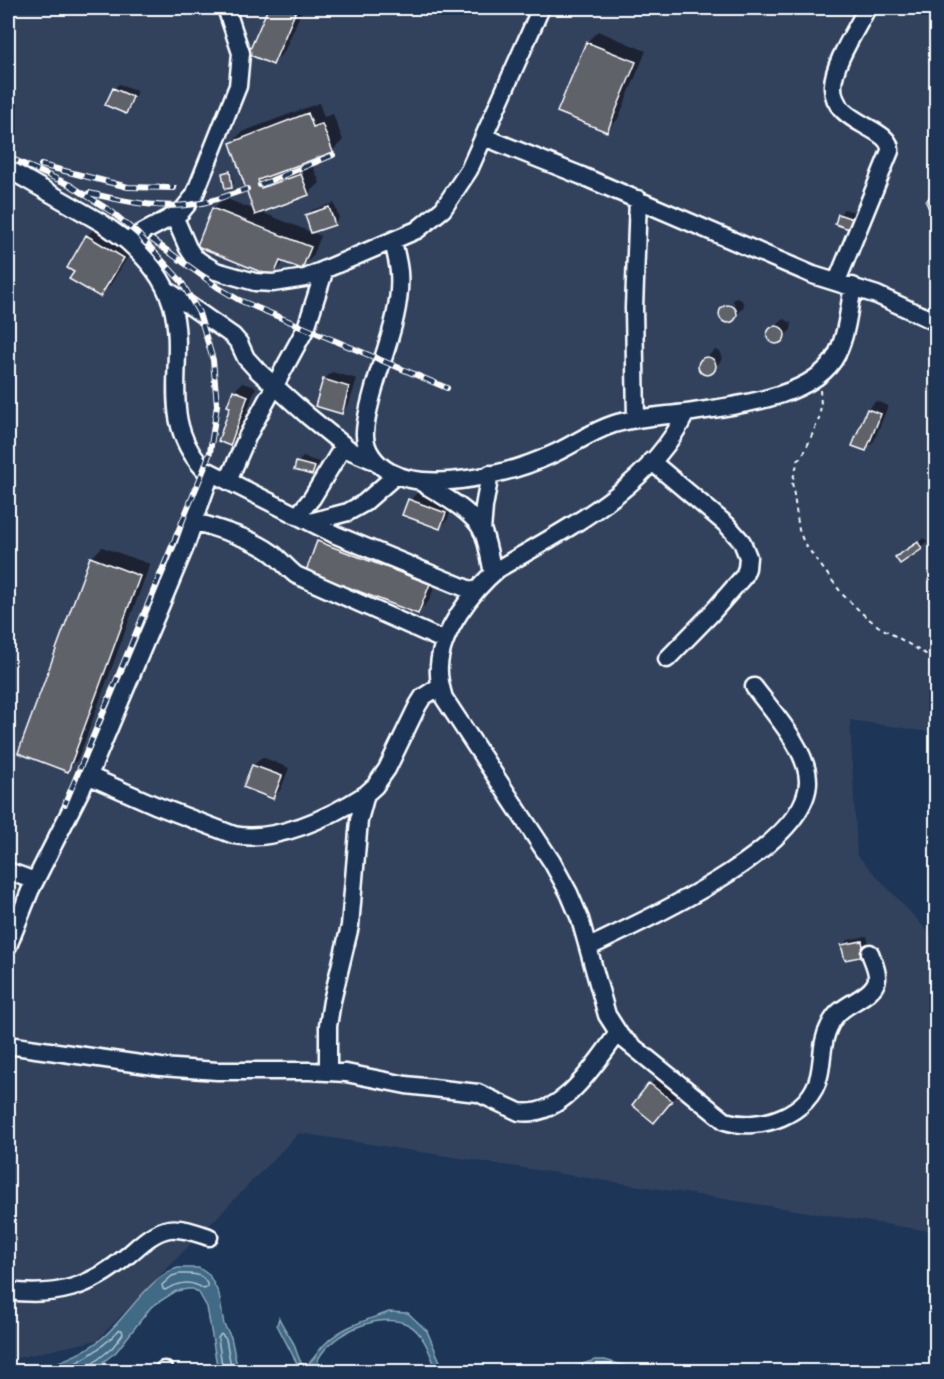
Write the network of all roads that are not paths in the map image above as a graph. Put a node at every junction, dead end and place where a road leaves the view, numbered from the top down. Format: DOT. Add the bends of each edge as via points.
graph roads {
  1 [pos="226,8"];
  2 [pos="540,8"];
  3 [pos="867,8"];
  4 [pos="484,137"];
  5 [pos="8,169"];
  6 [pos="638,199"];
  7 [pos="174,216"];
  8 [pos="127,241"];
  9 [pos="393,241"];
  10 [pos="325,269"];
  11 [pos="837,281"];
  12 [pos="854,286"];
  13 [pos="167,290"];
  14 [pos="936,322"];
  15 [pos="274,385"];
  16 [pos="686,413"];
  17 [pos="636,419"];
  18 [pos="344,445"];
  19 [pos="375,460"];
  20 [pos="651,461"];
  21 [pos="211,473"];
  22 [pos="490,474"];
  23 [pos="396,475"];
  24 [pos="228,481"];
  25 [pos="422,483"];
  26 [pos="303,519"];
  27 [pos="194,520"];
  28 [pos="482,531"];
  29 [pos="493,573"];
  30 [pos="475,592"];
  31 [pos="446,641"];
  32 [pos="667,659"];
  33 [pos="440,686"];
  34 [pos="754,687"];
  35 [pos="89,776"];
  36 [pos="366,794"];
  37 [pos="8,871"];
  38 [pos="35,881"];
  39 [pos="8,946"];
  40 [pos="589,947"];
  41 [pos="870,953"];
  42 [pos="618,1034"];
  43 [pos="8,1045"];
  44 [pos="328,1071"];
  45 [pos="209,1236"];
  46 [pos="8,1291"];
  1 -- 7 [label="lane" via="241,52 238,86 194,196"];
  2 -- 4 [label="lane"];
  3 -- 11 [label="lane" via="837,66 834,91 842,109 865,127 885,136 890,151"];
  4 -- 6 [label="lane"];
  4 -- 9 [label="lane" via="469,170 443,209 417,230"];
  5 -- 8 [label="lane"];
  6 -- 11 [label="lane" via="813,275"];
  6 -- 17 [label="lane" via="634,308"];
  7 -- 8 [label="lane"];
  7 -- 10 [label="lane" via="194,257 216,271 273,283 305,278"];
  8 -- 13 [label="lane" via="147,259"];
  9 -- 10 [label="lane"];
  9 -- 19 [label="lane" via="399,273 398,298 365,432"];
  10 -- 15 [label="lane" via="306,328"];
  11 -- 12 [label="lane"];
  12 -- 14 [label="lane"];
  12 -- 16 [label="lane" via="837,355 817,378 758,401"];
  13 -- 15 [label="lane" via="233,336 251,364"];
  13 -- 21 [label="lane" via="175,322 178,419 190,451"];
  15 -- 18 [label="lane"];
  15 -- 24 [label="lane"];
  16 -- 17 [label="lane"];
  16 -- 20 [label="lane" via="668,444"];
  17 -- 22 [label="lane" via="595,432 526,466"];
  18 -- 19 [label="lane"];
  18 -- 26 [label="lane"];
  19 -- 23 [label="lane"];
  20 -- 29 [label="lane" via="588,516"];
  20 -- 32 [label="lane" via="727,525 742,542 748,557 744,576"];
  21 -- 24 [label="lane"];
  21 -- 27 [label="lane"];
  22 -- 25 [label="lane"];
  22 -- 28 [label="lane"];
  23 -- 25 [label="lane"];
  23 -- 26 [label="lane" via="348,512"];
  24 -- 26 [label="lane"];
  25 -- 28 [label="lane" via="458,506"];
  26 -- 30 [label="lane"];
  27 -- 31 [label="lane" via="254,542 296,575"];
  27 -- 35 [label="lane" via="146,645"];
  28 -- 29 [label="lane"];
  29 -- 30 [label="lane"];
  30 -- 31 [label="lane"];
  31 -- 33 [label="lane" via="439,663"];
  33 -- 36 [label="lane" via="418,705 387,769"];
  33 -- 40 [label="lane" via="458,723 552,862 573,902"];
  34 -- 40 [label="lane" via="800,753 808,780 803,801 783,829 744,864 677,904"];
  35 -- 36 [label="lane" via="247,838 269,836 310,822 345,808"];
  35 -- 38 [label="lane"];
  36 -- 44 [label="lane" via="358,820 350,926 328,1026"];
  37 -- 38 [label="lane"];
  38 -- 39 [label="lane"];
  40 -- 42 [label="lane" via="607,1015"];
  41 -- 42 [label="lane" via="877,976 875,986 836,1016 826,1034 816,1085 801,1105 776,1119 744,1126 725,1121"];
  42 -- 44 [label="lane" via="570,1092 559,1102 534,1113 519,1112 478,1093"];
  43 -- 44 [label="lane" via="161,1067"];
  45 -- 46 [label="lane" via="169,1229 150,1237 85,1284 56,1292"];
}
